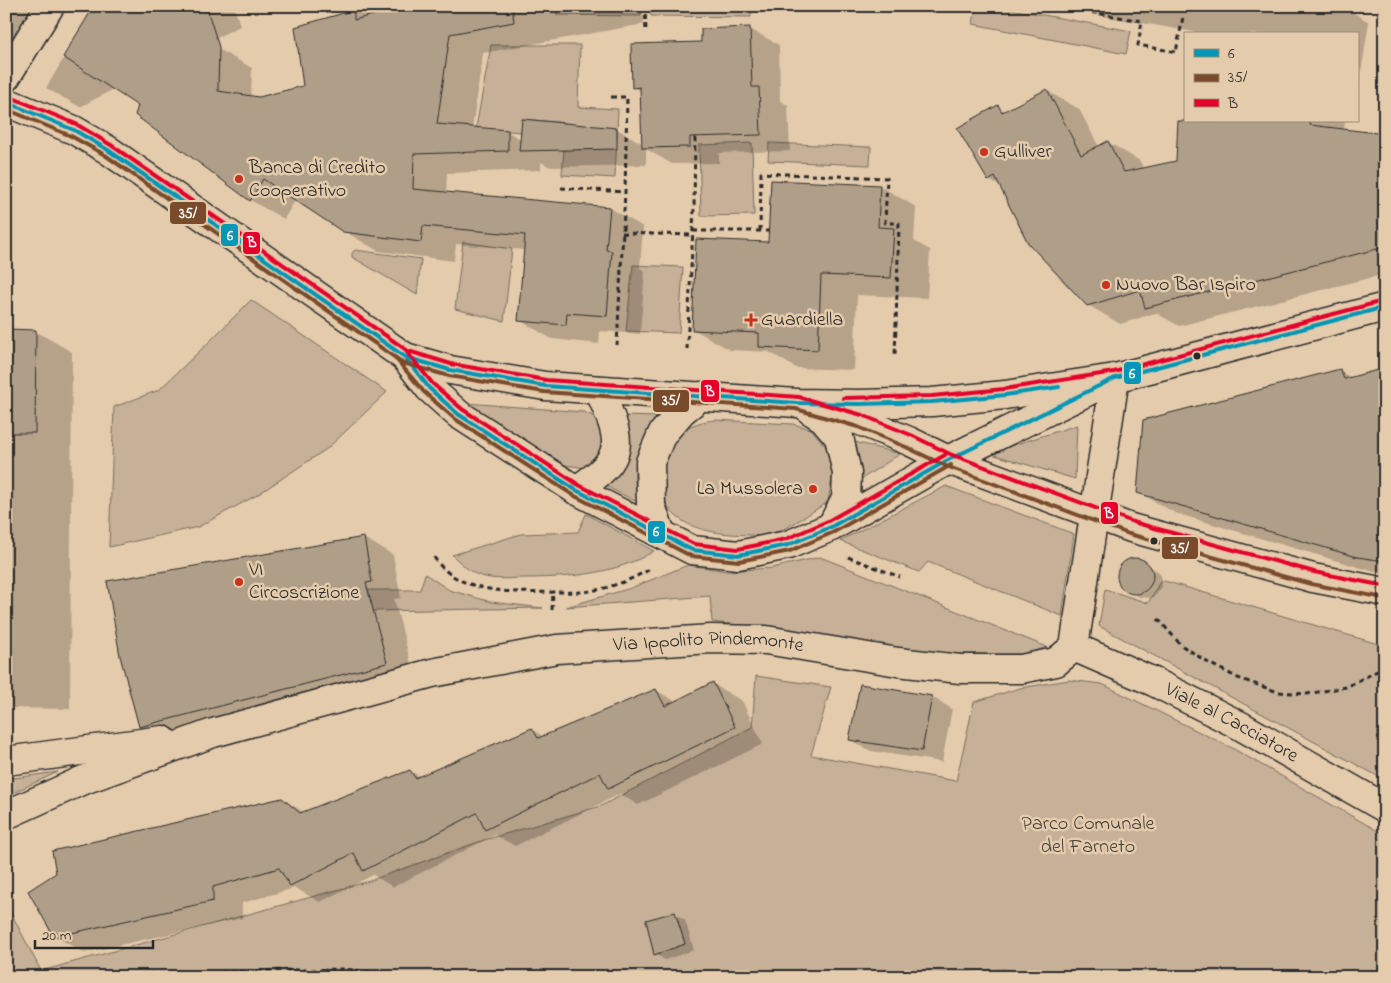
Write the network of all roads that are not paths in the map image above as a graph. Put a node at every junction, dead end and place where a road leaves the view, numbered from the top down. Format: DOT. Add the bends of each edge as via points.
graph roads {
  1 [pos="50,6"];
  2 [pos="6,78"];
  3 [pos="6,102"];
  4 [pos="1385,307"];
  5 [pos="405,357"];
  6 [pos="1115,378"];
  7 [pos="600,390"];
  8 [pos="701,396"];
  9 [pos="797,403"];
  10 [pos="948,460"];
  11 [pos="576,490"];
  12 [pos="1094,515"];
  13 [pos="831,527"];
  14 [pos="661,533"];
  15 [pos="1385,592"];
  16 [pos="1074,646"];
  17 [pos="213,733"];
  18 [pos="6,761"];
  19 [pos="1385,808"];
  20 [pos="6,815"];
  1 -- 2 [label="street"];
  3 -- 5 [label="street" via="74,130 108,150"];
  4 -- 6 [label="street"];
  5 -- 7 [label="street" via="450,370 545,386"];
  5 -- 11 [label="street" via="429,388 458,414"];
  6 -- 9 [label="street" via="1005,395 932,402"];
  6 -- 10 [label="street"];
  6 -- 12 [label="street"];
  7 -- 8 [label="street"];
  7 -- 11 [label="street" via="617,442 611,461 595,478"];
  8 -- 9 [label="street"];
  8 -- 14 [label="street" via="682,411 662,434 650,462 651,506"];
  9 -- 10 [label="street" via="860,421"];
  9 -- 13 [label="street" via="823,418 840,437 847,473 846,499"];
  10 -- 12 [label="street"];
  10 -- 13 [label="street"];
  11 -- 14 [label="street"];
  12 -- 15 [label="street" via="1313,578"];
  12 -- 16 [label="street"];
  13 -- 14 [label="street" via="788,545 738,555 692,550"];
  16 -- 17 [label="street, Via Ippolito Pindemonte" via="1056,662 1020,669 960,669 907,663 766,640 712,639 557,649 432,673"];
  16 -- 19 [label="street, Viale al Cacciatore" via="1239,725"];
  17 -- 18 [label="street, Via Ippolito Pindemonte"];
  17 -- 20 [label="street, Via Ippolito Pindemonte" via="81,782"];
}
